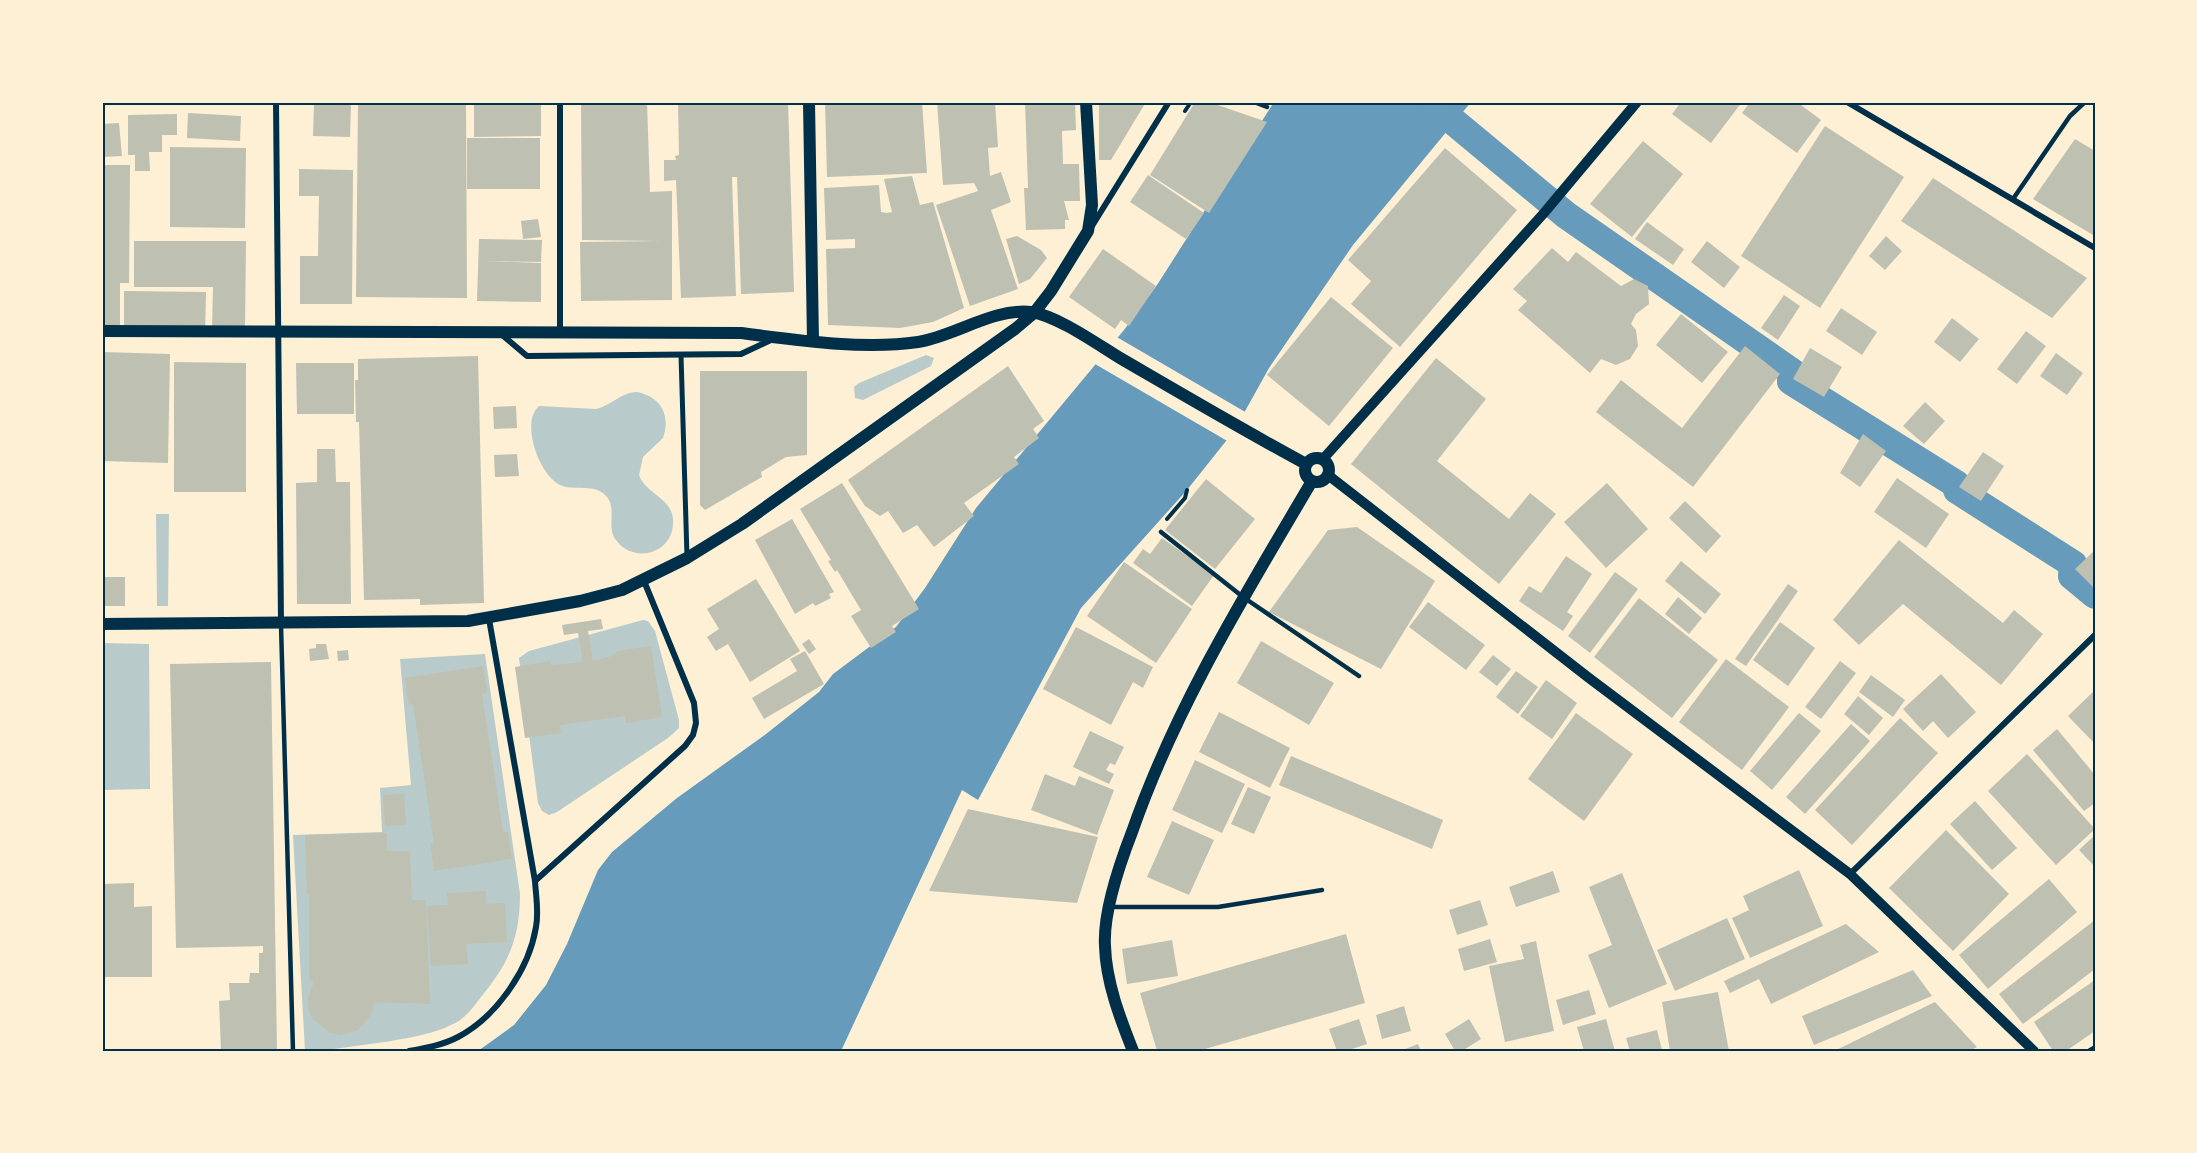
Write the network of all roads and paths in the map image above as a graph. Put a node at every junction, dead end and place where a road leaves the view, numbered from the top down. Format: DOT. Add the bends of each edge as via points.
graph roads {
  1 [pos="276,102"];
  2 [pos="560,102"];
  3 [pos="809,102"];
  4 [pos="1086,102"];
  5 [pos="1169,102"];
  6 [pos="1254,102"];
  7 [pos="1637,102"];
  8 [pos="1847,102"];
  9 [pos="2085,102"];
  10 [pos="1267,107"];
  11 [pos="2013,199"];
  12 [pos="1088,231"];
  13 [pos="2095,248"];
  14 [pos="1034,313"];
  15 [pos="278,329"];
  16 [pos="102,331"];
  17 [pos="498,331"];
  18 [pos="561,331"];
  19 [pos="777,338"];
  20 [pos="813,341"];
  21 [pos="681,355"];
  22 [pos="1323,459"];
  23 [pos="1306,464"];
  24 [pos="1328,475"];
  25 [pos="1312,481"];
  26 [pos="1187,490"];
  27 [pos="1161,532"];
  28 [pos="687,558"];
  29 [pos="644,581"];
  30 [pos="1243,597"];
  31 [pos="489,619"];
  32 [pos="281,622"];
  33 [pos="102,624"];
  34 [pos="2095,635"];
  35 [pos="1359,676"];
  36 [pos="1850,874"];
  37 [pos="534,881"];
  38 [pos="1322,890"];
  39 [pos="1111,907"];
  40 [pos="2095,1048"];
  41 [pos="293,1051"];
  42 [pos="410,1051"];
  43 [pos="1133,1051"];
  44 [pos="2034,1051"];
  45 [pos="2090,1051"];
  1 -- 15 [label="street"];
  2 -- 18 [label="street"];
  3 -- 20 [label="main road"];
  4 -- 12 [label="main road" via="1092,205"];
  5 -- 12 [label="street"];
  6 -- 10 [label="lane"];
  7 -- 22 [label="street" via="1544,213"];
  8 -- 11 [label="street"];
  9 -- 11 [label="lane" via="2070,116"];
  11 -- 13 [label="street"];
  12 -- 14 [label="main road"];
  14 -- 20 [label="main road" via="1007,314 903,344"];
  14 -- 23 [label="main road" via="1104,348"];
  14 -- 28 [label="main road" via="742,524"];
  15 -- 16 [label="main road"];
  15 -- 17 [label="main road"];
  15 -- 32 [label="street"];
  17 -- 18 [label="main road"];
  17 -- 21 [label="street" via="527,356"];
  18 -- 19 [label="main road" via="741,333"];
  19 -- 20 [label="main road"];
  19 -- 21 [label="street" via="741,354"];
  21 -- 28 [label="street"];
  22 -- 23 [label="main road" via="1315,457"];
  22 -- 24 [label="main road"];
  23 -- 25 [label="main road" via="1306,476"];
  24 -- 25 [label="main road" via="1320,482"];
  24 -- 36 [label="street"];
  25 -- 30 [label="main road"];
  26 -- 27 [label="path"];
  27 -- 30 [label="lane"];
  28 -- 29 [label="main road"];
  29 -- 31 [label="main road" via="602,596"];
  29 -- 37 [label="street" via="694,702 693,735"];
  30 -- 35 [label="lane"];
  30 -- 39 [label="main road" via="1204,667 1155,770 1119,868"];
  31 -- 32 [label="main road"];
  31 -- 37 [label="street"];
  32 -- 33 [label="main road"];
  32 -- 41 [label="lane"];
  34 -- 36 [label="street"];
  36 -- 44 [label="street"];
  37 -- 42 [label="street" via="537,909 532,944 504,994 475,1025 443,1044"];
  38 -- 39 [label="lane" via="1218,907"];
  39 -- 43 [label="main road" via="1105,945 1113,995"];
  40 -- 45 [label="street"];
}
